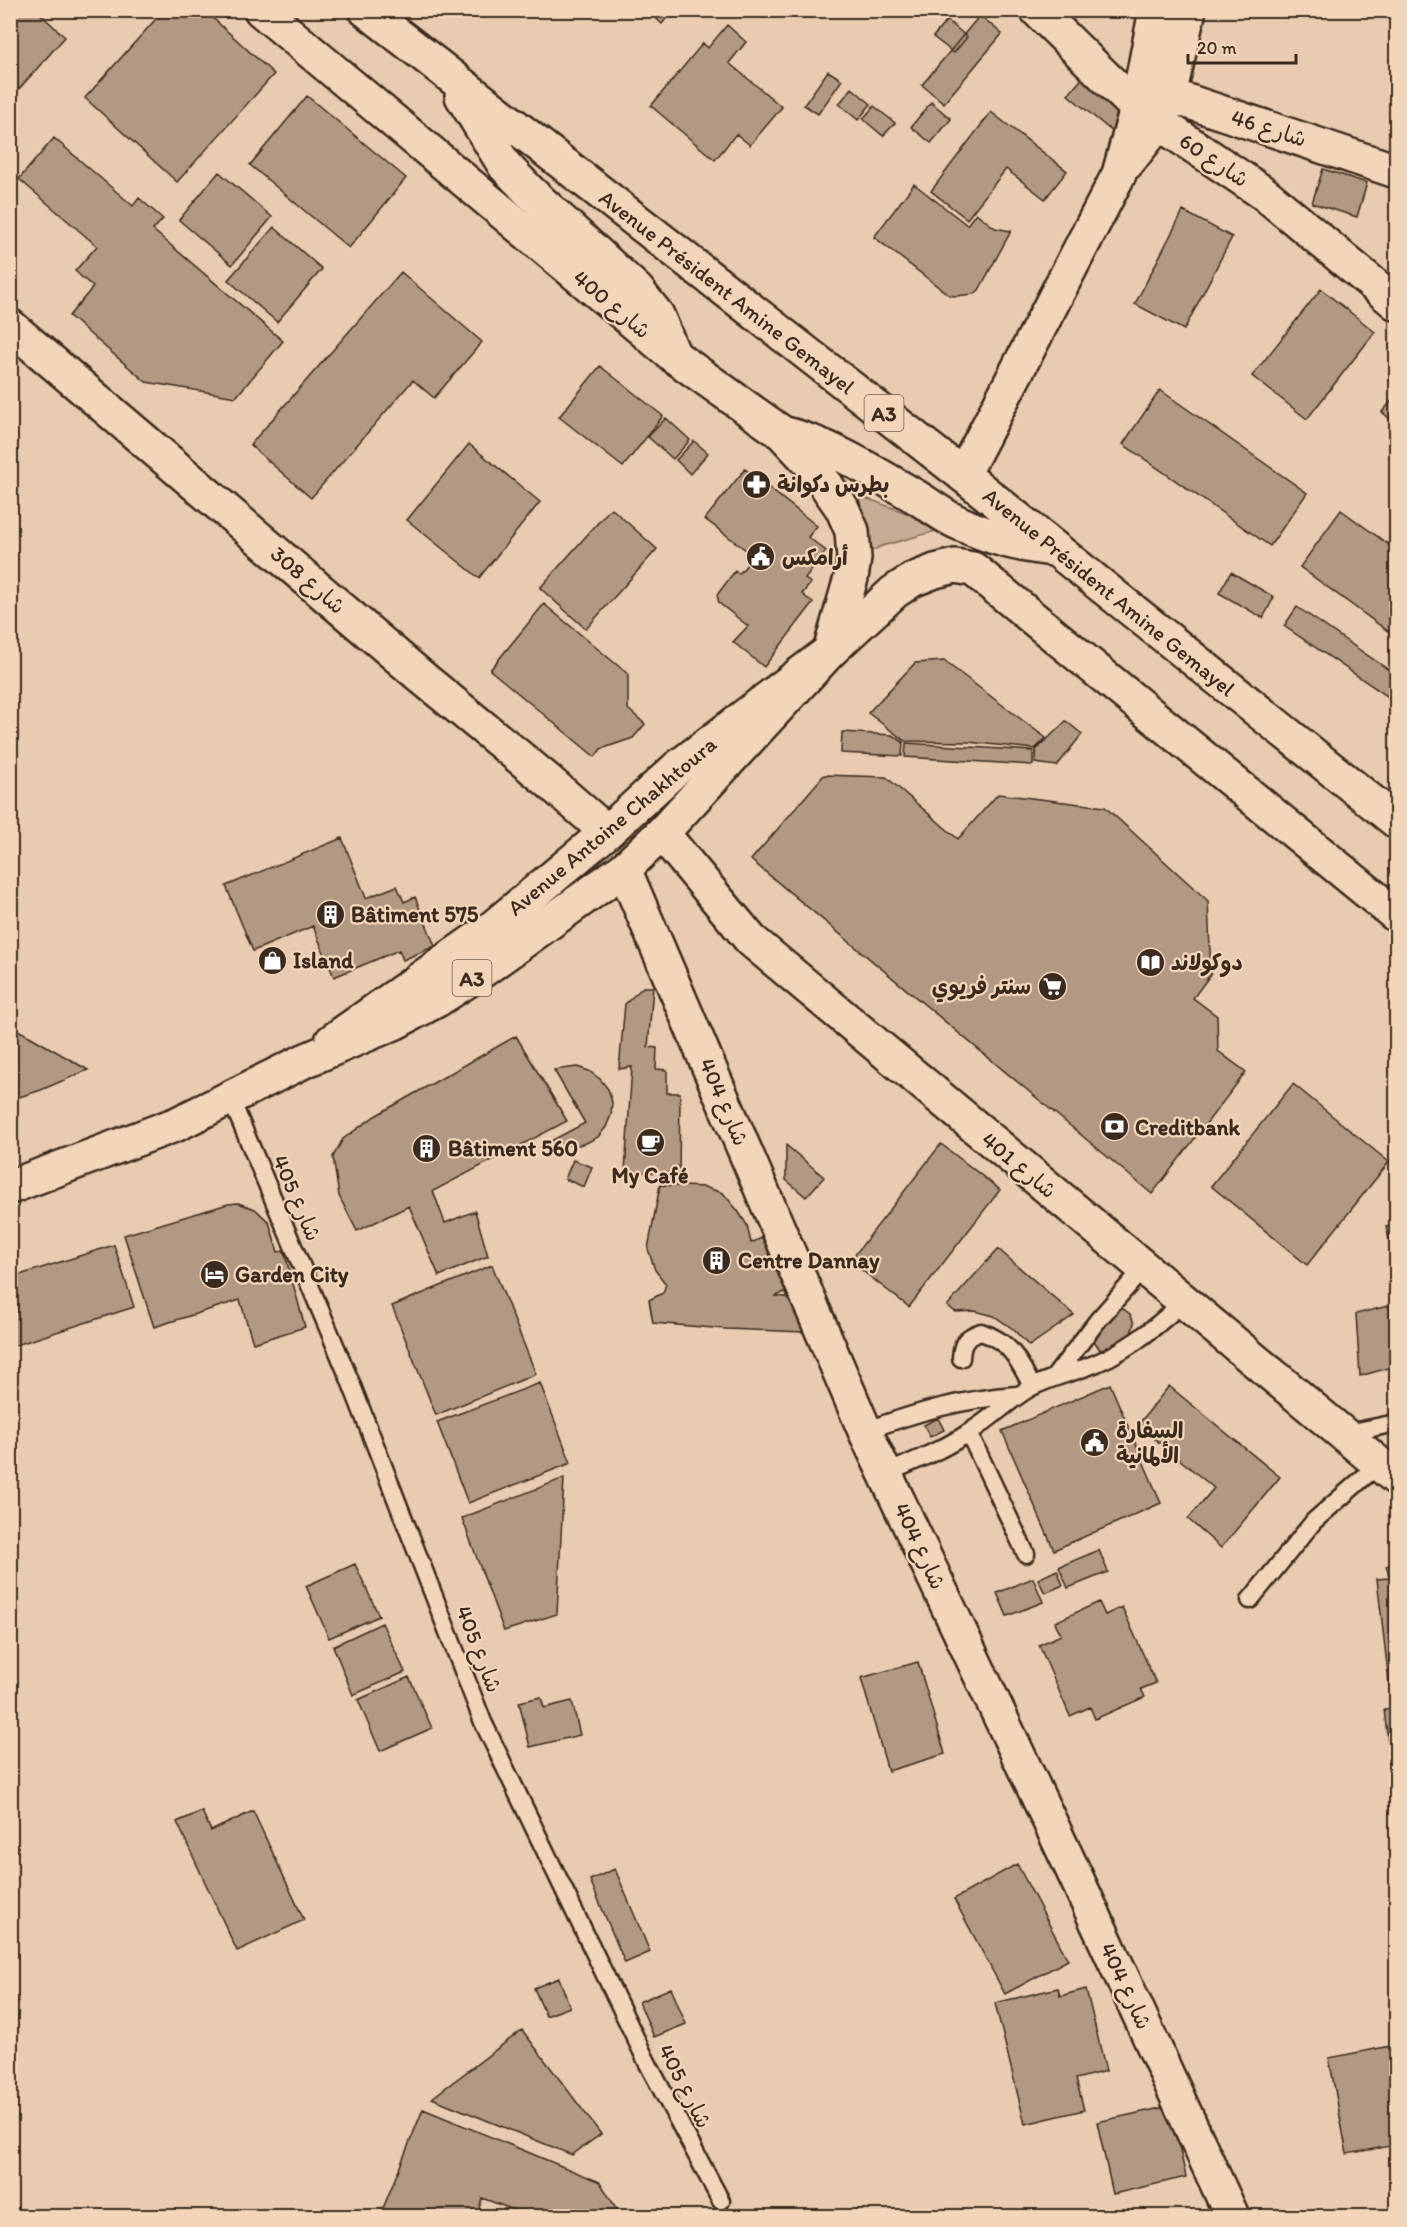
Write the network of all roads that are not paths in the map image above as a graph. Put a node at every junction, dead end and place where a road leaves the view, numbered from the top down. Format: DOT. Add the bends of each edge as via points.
graph roads {
  1 [pos="261,10"];
  2 [pos="366,10"];
  3 [pos="1037,10"];
  4 [pos="1156,10"];
  5 [pos="1189,10"];
  6 [pos="450,78"];
  7 [pos="1152,102"];
  8 [pos="1396,171"];
  9 [pos="1396,303"];
  10 [pos="10,326"];
  11 [pos="674,356"];
  12 [pos="782,433"];
  13 [pos="963,475"];
  14 [pos="1056,549"];
  15 [pos="830,651"];
  16 [pos="1394,815"];
  17 [pos="607,832"];
  18 [pos="662,833"];
  19 [pos="624,869"];
  20 [pos="1396,915"];
  21 [pos="304,1061"];
  22 [pos="230,1097"];
  23 [pos="10,1187"];
  24 [pos="1143,1269"];
  25 [pos="1183,1302"];
  26 [pos="961,1358"];
  27 [pos="1055,1376"];
  28 [pos="1032,1386"];
  29 [pos="1017,1395"];
  30 [pos="1396,1423"];
  31 [pos="865,1431"];
  32 [pos="969,1433"];
  33 [pos="1343,1434"];
  34 [pos="1388,1471"];
  35 [pos="885,1474"];
  36 [pos="1026,1554"];
  37 [pos="1250,1600"];
  38 [pos="721,2201"];
  39 [pos="1232,2217"];
  1 -- 11 [label="main road, شارع 400"];
  2 -- 6 [label="main road, Avenue Président Amine Gemayel / A3"];
  3 -- 7 [label="main road, شارع 60"];
  4 -- 7 [label="main road"];
  5 -- 7 [label="main road"];
  6 -- 11 [label="main road" via="505,166 637,290 657,315"];
  6 -- 13 [label="main road, Avenue Président Amine Gemayel / A3"];
  7 -- 8 [label="main road, شارع 46"];
  7 -- 9 [label="main road, شارع 60"];
  7 -- 13 [label="main road" via="1119,174"];
  10 -- 17 [label="main road, شارع 308"];
  11 -- 12 [label="main road, شارع 400"];
  12 -- 14 [label="main road" via="830,448 955,521 992,537"];
  12 -- 15 [label="main road, شارع 400" via="812,465 842,508 852,531 851,578"];
  13 -- 14 [label="main road, Avenue Président Amine Gemayel / A3"];
  14 -- 16 [label="main road, Avenue Président Amine Gemayel / A3"];
  15 -- 17 [label="main road, Avenue Antoine Chakhtoura / A3" via="678,767"];
  15 -- 18 [label="main road, A3"];
  15 -- 20 [label="main road, A3" via="912,580 955,567 973,569"];
  17 -- 21 [label="main road, Avenue Antoine Chakhtoura / A3" via="491,929"];
  18 -- 19 [label="main road, A3"];
  18 -- 24 [label="main road, شارع 401" via="750,940"];
  19 -- 21 [label="main road, A3" via="437,1000"];
  19 -- 31 [label="main road, شارع 404"];
  21 -- 22 [label="main road, A3"];
  22 -- 23 [label="main road, A3" via="177,1125"];
  22 -- 38 [label="lane, شارع 405" via="349,1378 483,1722 647,2062"];
  24 -- 25 [label="main road, شارع 401"];
  24 -- 27 [label="lane"];
  25 -- 27 [label="lane" via="1126,1348 1081,1369"];
  25 -- 33 [label="main road, شارع 401"];
  26 -- 28 [label="lane" via="962,1345 968,1337 981,1332 995,1337 1015,1355"];
  27 -- 28 [label="lane"];
  28 -- 29 [label="lane"];
  29 -- 31 [label="lane" via="918,1412"];
  29 -- 32 [label="lane"];
  30 -- 33 [label="lane"];
  31 -- 35 [label="main road, شارع 404"];
  32 -- 35 [label="lane"];
  32 -- 36 [label="lane"];
  33 -- 34 [label="main road, شارع 401"];
  34 -- 37 [label="lane" via="1314,1521"];
  35 -- 39 [label="main road, شارع 404"];
}
